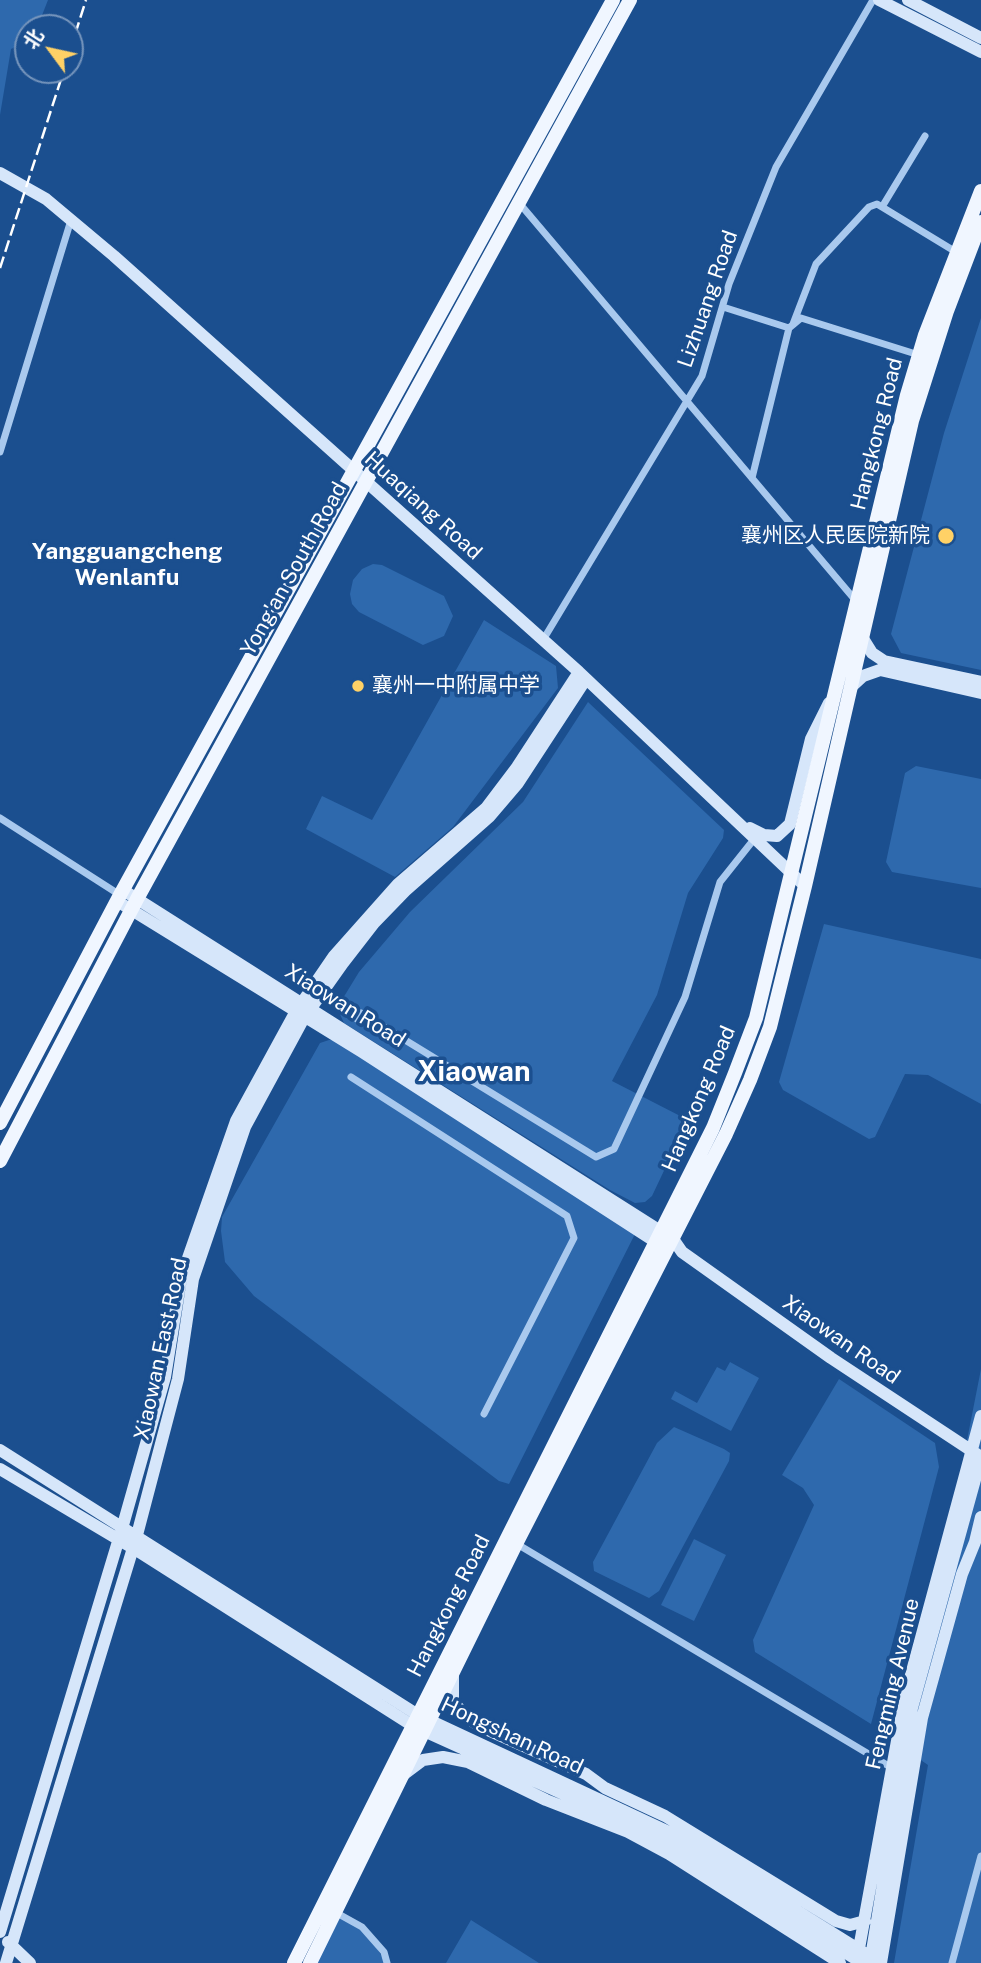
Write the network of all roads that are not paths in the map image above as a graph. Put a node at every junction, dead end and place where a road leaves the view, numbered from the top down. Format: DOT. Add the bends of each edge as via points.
graph roads {
  1 [pos="613,0"];
  2 [pos="631,0"];
  3 [pos="873,0"];
  4 [pos="879,0"];
  5 [pos="908,0"];
  6 [pos="981,38"];
  7 [pos="981,52"];
  8 [pos="925,136"];
  9 [pos="0,173"];
  10 [pos="981,191"];
  11 [pos="520,204"];
  12 [pos="882,206"];
  13 [pos="71,220"];
  14 [pos="981,222"];
  15 [pos="956,252"];
  16 [pos="723,307"];
  17 [pos="791,326"];
  18 [pos="919,355"];
  19 [pos="687,401"];
  20 [pos="0,453"];
  21 [pos="353,470"];
  22 [pos="752,478"];
  23 [pos="366,481"];
  24 [pos="857,602"];
  25 [pos="862,637"];
  26 [pos="543,640"];
  27 [pos="583,676"];
  28 [pos="981,682"];
  29 [pos="851,687"];
  30 [pos="835,690"];
  31 [pos="981,692"];
  32 [pos="0,818"];
  33 [pos="737,821"];
  34 [pos="755,838"];
  35 [pos="792,871"];
  36 [pos="805,886"];
  37 [pos="120,895"];
  38 [pos="134,905"];
  39 [pos="303,1010"];
  40 [pos="356,1019"];
  41 [pos="351,1077"];
  42 [pos="0,1123"];
  43 [pos="0,1161"];
  44 [pos="668,1243"];
  45 [pos="484,1414"];
  46 [pos="981,1416"];
  47 [pos="0,1450"];
  48 [pos="978,1456"];
  49 [pos="0,1469"];
  50 [pos="981,1517"];
  51 [pos="123,1525"];
  52 [pos="137,1535"];
  53 [pos="119,1541"];
  54 [pos="516,1544"];
  55 [pos="133,1548"];
  56 [pos="453,1676"];
  57 [pos="422,1723"];
  58 [pos="892,1768"];
  59 [pos="403,1776"];
  60 [pos="981,1856"];
  61 [pos="335,1913"];
  62 [pos="865,1921"];
  63 [pos="0,1933"];
  64 [pos="12,1945"];
  65 [pos="865,1960"];
  66 [pos="6,1963"];
  67 [pos="30,1963"];
  68 [pos="294,1963"];
  69 [pos="310,1963"];
  70 [pos="387,1963"];
  71 [pos="840,1963"];
  72 [pos="952,1963"];
  1 -- 21 [label="main road, Yong'an South Road"];
  2 -- 11 [label="main road, Yong'an South Road"];
  3 -- 16 [label="street, Lizhuang Road" via="776,167"];
  4 -- 7 [label="street"];
  5 -- 6 [label="street"];
  8 -- 12 [label="street"];
  9 -- 13 [label="street, Huaqiang Road" via="46,199"];
  10 -- 15 [label="main road, Hangkong Road"];
  11 -- 19 [label="street"];
  11 -- 23 [label="main road, Yong'an South Road"];
  12 -- 15 [label="street"];
  12 -- 17 [label="street" via="869,207 816,264"];
  13 -- 20 [label="street"];
  13 -- 21 [label="street, Huaqiang Road"];
  14 -- 25 [label="main road, Hangkong Road" via="915,410"];
  15 -- 18 [label="main road, Hangkong Road"];
  16 -- 17 [label="street"];
  16 -- 19 [label="street, Lizhuang Road" via="702,376"];
  17 -- 18 [label="street" via="801,318"];
  17 -- 22 [label="street"];
  18 -- 24 [label="main road, Hangkong Road"];
  19 -- 22 [label="street"];
  19 -- 26 [label="street, Lizhuang Road"];
  21 -- 23 [label="street, Huaqiang Road"];
  21 -- 37 [label="main road, Yong'an South Road"];
  22 -- 24 [label="street"];
  23 -- 26 [label="street, Huaqiang Road"];
  23 -- 38 [label="main road, Yong'an South Road"];
  24 -- 30 [label="main road, Hangkong Road"];
  25 -- 28 [label="street" via="884,661"];
  25 -- 29 [label="main road, Hangkong Road"];
  26 -- 27 [label="street, Huaqiang Road"];
  27 -- 33 [label="street, Huaqiang Road"];
  27 -- 39 [label="street, Xiaowan East Road" via="489,817 374,923"];
  29 -- 31 [label="street" via="880,670"];
  29 -- 36 [label="main road, Hangkong Road"];
  30 -- 33 [label="street" via="811,738 789,824 777,836 764,835"];
  30 -- 35 [label="main road, Hangkong Road"];
  32 -- 37 [label="street"];
  33 -- 34 [label="street, Huaqiang Road"];
  34 -- 35 [label="street, Huaqiang Road"];
  34 -- 40 [label="street" via="720,882 684,997 614,1149 596,1157 361,1013"];
  35 -- 36 [label="street, Huaqiang Road"];
  35 -- 44 [label="main road, Hangkong Road" via="756,1018"];
  36 -- 44 [label="main road, Hangkong Road" via="770,1027 726,1134"];
  37 -- 38 [label="street, Xiaowan Road"];
  37 -- 42 [label="main road, Yong'an South Road"];
  38 -- 39 [label="street, Xiaowan Road"];
  38 -- 43 [label="main road, Yong'an South Road"];
  39 -- 44 [label="street, Xiaowan Road"];
  39 -- 51 [label="street, Xiaowan East Road" via="236,1122 181,1278 165,1377"];
  39 -- 52 [label="street, Xiaowan East Road" via="245,1127 193,1279 178,1379"];
  41 -- 45 [label="street" via="567,1216 574,1238"];
  44 -- 48 [label="street, Xiaowan Road"];
  44 -- 54 [label="main road, Hangkong Road"];
  44 -- 57 [label="main road, Hangkong Road"];
  46 -- 48 [label="street, Fengming Avenue"];
  47 -- 51 [label="street, Hongshan Road"];
  48 -- 58 [label="street, Fengming Avenue" via="905,1696"];
  48 -- 65 [label="street, Fengming Avenue" via="912,1708"];
  49 -- 53 [label="street, Hongshan Road"];
  50 -- 65 [label="street" via="922,1718"];
  51 -- 52 [label="street, Hongshan Road"];
  51 -- 53 [label="street, Xiaowan East Road"];
  52 -- 55 [label="street, Xiaowan East Road"];
  52 -- 57 [label="street, Hongshan Road"];
  53 -- 55 [label="street, Hongshan Road"];
  53 -- 63 [label="street, Xiaowan East Road"];
  54 -- 56 [label="main road, Hangkong Road"];
  54 -- 58 [label="street"];
  55 -- 57 [label="street, Hongshan Road"];
  55 -- 64 [label="street, Xiaowan East Road"];
  56 -- 57 [label="main road, Hangkong Road"];
  56 -- 62 [label="street" via="453,1701 479,1726 665,1816 836,1921 850,1925"];
  57 -- 59 [label="main road, Hangkong Road"];
  57 -- 65 [label="street, Hongshan Road" via="672,1843"];
  57 -- 68 [label="main road, Hangkong Road"];
  58 -- 62 [label="street, Fengming Avenue"];
  59 -- 61 [label="main road, Hangkong Road"];
  59 -- 71 [label="street" via="423,1760 443,1757 468,1762 546,1800 628,1832"];
  60 -- 72 [label="street"];
  61 -- 69 [label="main road, Hangkong Road"];
  61 -- 70 [label="street" via="362,1927 384,1952"];
  62 -- 65 [label="street, Fengming Avenue"];
  63 -- 64 [label="street"];
  64 -- 66 [label="street, Xiaowan East Road"];
  64 -- 67 [label="street"];
}
